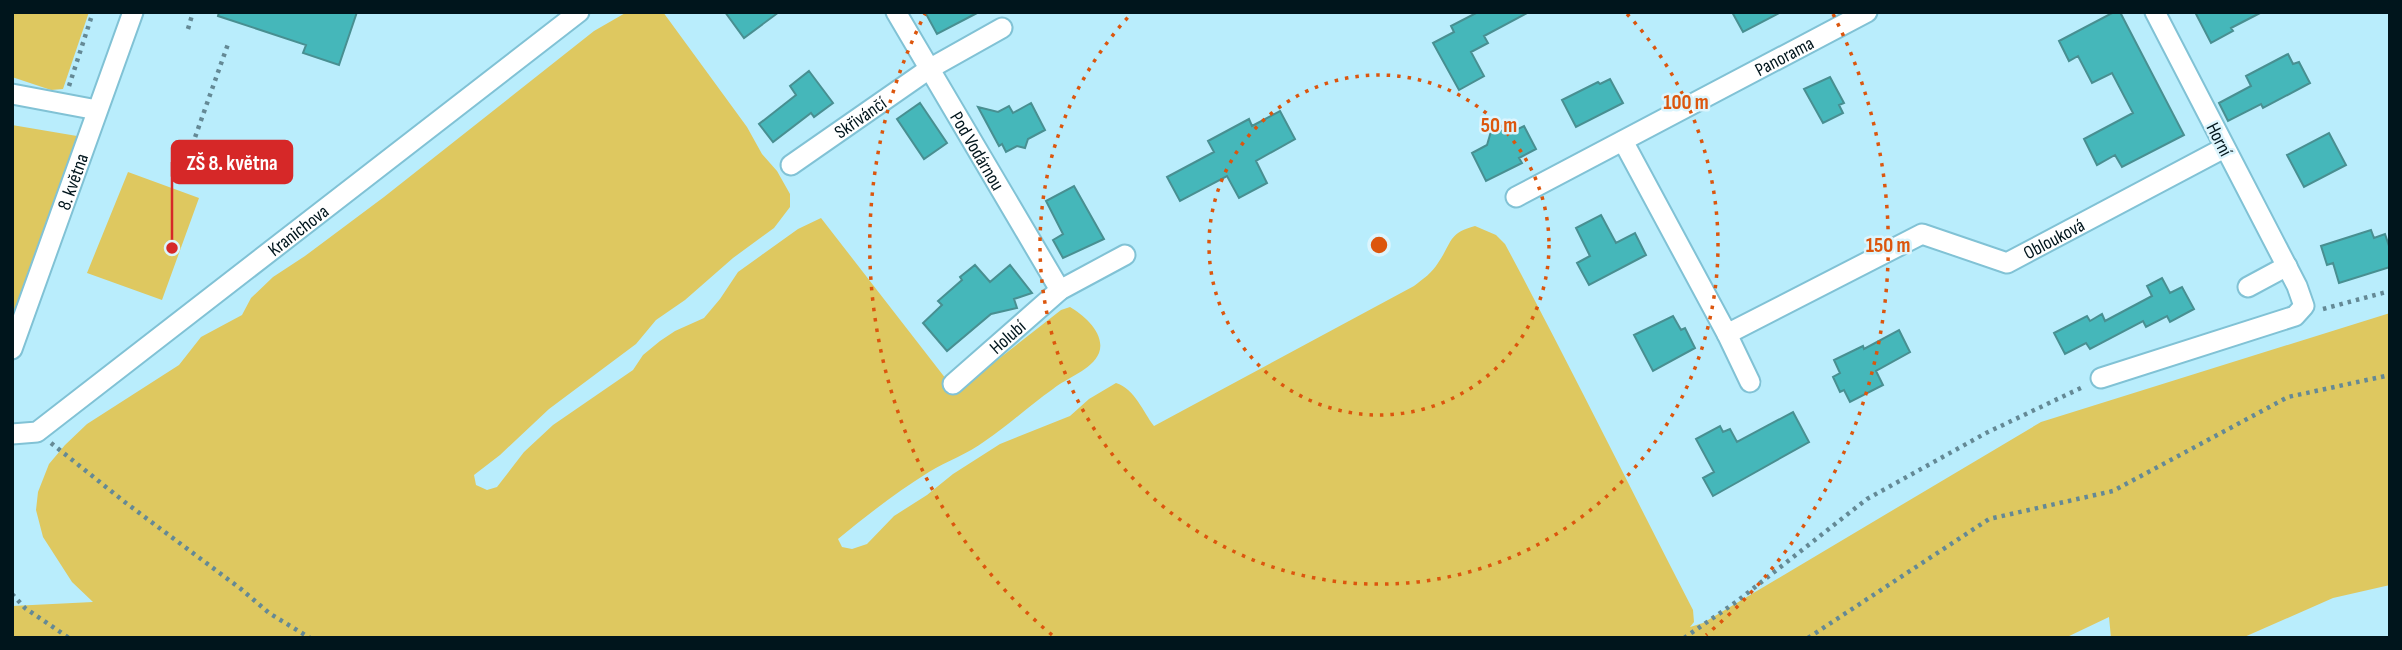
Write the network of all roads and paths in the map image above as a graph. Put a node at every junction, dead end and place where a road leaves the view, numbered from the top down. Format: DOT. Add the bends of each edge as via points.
graph roads {
  1 [pos="93,12"];
  2 [pos="133,12"];
  3 [pos="193,12"];
  4 [pos="579,12"];
  5 [pos="896,12"];
  6 [pos="1867,12"];
  7 [pos="2155,12"];
  8 [pos="1002,28"];
  9 [pos="187,29"];
  10 [pos="228,44"];
  11 [pos="929,69"];
  12 [pos="12,94"];
  13 [pos="64,103"];
  14 [pos="97,110"];
  15 [pos="1623,141"];
  16 [pos="2224,148"];
  17 [pos="791,165"];
  18 [pos="181,177"];
  19 [pos="1516,197"];
  20 [pos="1125,255"];
  21 [pos="2287,266"];
  22 [pos="2248,287"];
  23 [pos="1060,290"];
  24 [pos="2390,291"];
  25 [pos="2295,316"];
  26 [pos="1727,334"];
  27 [pos="12,349"];
  28 [pos="2390,375"];
  29 [pos="2101,379"];
  30 [pos="1750,382"];
  31 [pos="953,384"];
  32 [pos="37,432"];
  33 [pos="12,434"];
  34 [pos="12,594"];
  35 [pos="69,638"];
  36 [pos="310,638"];
  37 [pos="1684,638"];
  38 [pos="1808,638"];
  1 -- 13 [label="path"];
  2 -- 14 [label="street, 8. května"];
  3 -- 9 [label="path"];
  4 -- 32 [label="street, Kranichova"];
  5 -- 11 [label="street, Pod Vodárnou"];
  6 -- 15 [label="street, Panorama"];
  7 -- 16 [label="street, Horní"];
  8 -- 11 [label="street, Skřivánčí"];
  10 -- 18 [label="path"];
  11 -- 17 [label="street, Skřivánčí"];
  11 -- 23 [label="street, Pod Vodárnou"];
  12 -- 13 [label="street"];
  13 -- 14 [label="street"];
  14 -- 27 [label="street, 8. května"];
  15 -- 19 [label="street, Panorama"];
  15 -- 26 [label="street"];
  16 -- 21 [label="street, Horní"];
  16 -- 26 [label="street, Oblouková" via="2007,263 1922,234"];
  20 -- 23 [label="street, Holubí"];
  21 -- 22 [label="street"];
  21 -- 25 [label="street, Horní" via="2304,306"];
  23 -- 31 [label="street, Holubí"];
  24 -- 25 [label="path"];
  25 -- 29 [label="street"];
  26 -- 30 [label="street"];
  28 -- 38 [label="path" via="2288,397 2113,491 1989,519"];
  29 -- 37 [label="path" via="1986,433 1867,499"];
  32 -- 33 [label="street"];
  32 -- 36 [label="path" via="269,612"];
  34 -- 35 [label="path"];
}
